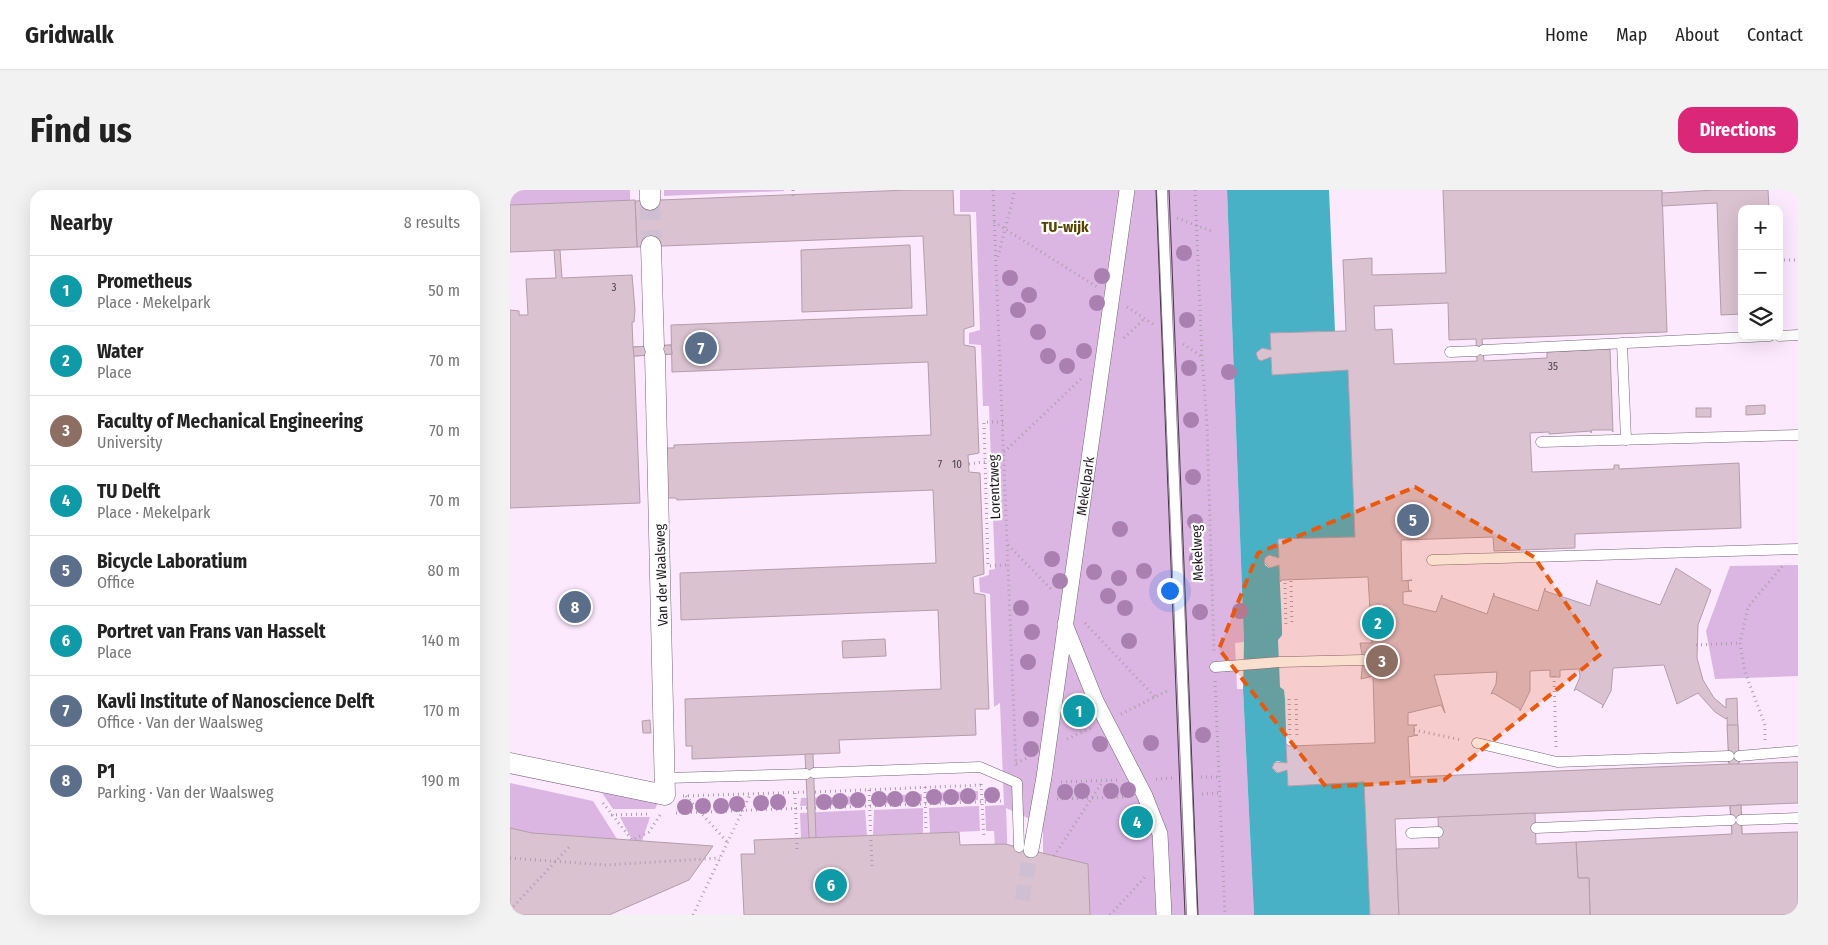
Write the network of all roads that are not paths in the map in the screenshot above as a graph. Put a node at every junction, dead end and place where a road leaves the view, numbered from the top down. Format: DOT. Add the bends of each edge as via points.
graph roads {
  1 [pos="1127,190"];
  2 [pos="1162,190"];
  3 [pos="651,246"];
  4 [pos="1798,335"];
  5 [pos="1783,336"];
  6 [pos="1738,338"];
  7 [pos="1622,344"];
  8 [pos="1450,352"];
  9 [pos="1798,435"];
  10 [pos="1626,440"];
  11 [pos="1541,442"];
  12 [pos="1797,549"];
  13 [pos="1432,560"];
  14 [pos="1064,623"];
  15 [pos="1363,660"];
  16 [pos="1215,667"];
  17 [pos="1478,743"];
  18 [pos="1798,751"];
  19 [pos="510,763"];
  20 [pos="664,796"];
  21 [pos="1798,818"];
  22 [pos="1536,828"];
  23 [pos="1438,832"];
  24 [pos="1410,833"];
  25 [pos="1025,848"];
  26 [pos="1164,915"];
  27 [pos="1192,915"];
  1 -- 14 [label="street, Mekelpark"];
  2 -- 27 [label="lane, Mekelweg"];
  3 -- 20 [label="street, Van der Waalsweg"];
  4 -- 5 [label="lane"];
  6 -- 7 [label="lane"];
  7 -- 8 [label="lane"];
  7 -- 10 [label="lane"];
  9 -- 10 [label="lane"];
  10 -- 11 [label="lane"];
  12 -- 13 [label="lane"];
  14 -- 25 [label="street, Mekelpark" via="1043,782"];
  14 -- 26 [label="street" via="1096,701 1145,796 1160,834"];
  15 -- 16 [label="lane"];
  17 -- 18 [label="lane" via="1557,762"];
  19 -- 20 [label="street"];
  20 -- 25 [label="lane" via="810,773 980,767 1017,783"];
  21 -- 22 [label="lane"];
  23 -- 24 [label="lane"];
}
